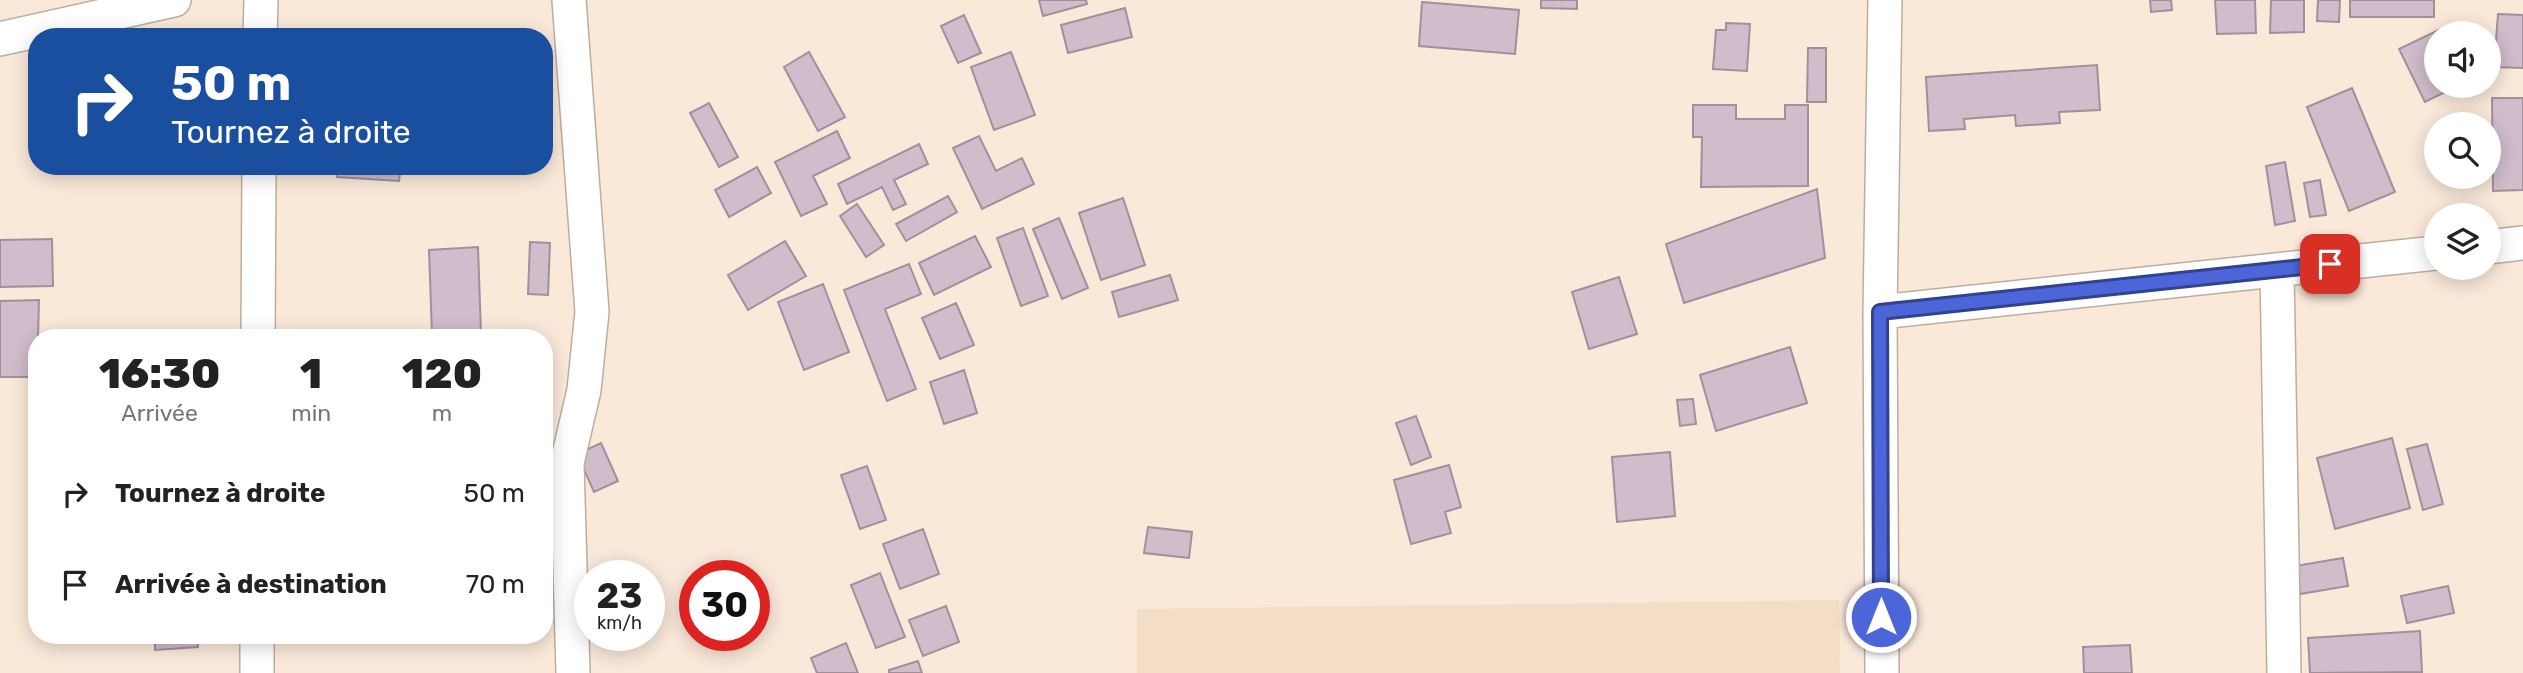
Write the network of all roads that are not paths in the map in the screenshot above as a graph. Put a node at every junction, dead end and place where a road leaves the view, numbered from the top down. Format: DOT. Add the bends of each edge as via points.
graph roads {
  1 [pos="174,0"];
  2 [pos="261,0"];
  3 [pos="569,0"];
  4 [pos="1885,0"];
  5 [pos="49,28"];
  6 [pos="260,28"];
  7 [pos="28,33"];
  8 [pos="0,39"];
  9 [pos="259,175"];
  10 [pos="2523,243"];
  11 [pos="2501,246"];
  12 [pos="2424,254"];
  13 [pos="2277,270"];
  14 [pos="1880,312"];
  15 [pos="258,329"];
  16 [pos="558,624"];
  17 [pos="257,644"];
  18 [pos="257,673"];
  19 [pos="573,673"];
  20 [pos="1882,673"];
  21 [pos="2284,673"];
  1 -- 5 [label="street"];
  2 -- 6 [label="street"];
  3 -- 16 [label="street" via="592,312 584,390 567,463"];
  4 -- 14 [label="street"];
  7 -- 8 [label="street"];
  9 -- 15 [label="street"];
  10 -- 11 [label="street"];
  12 -- 13 [label="street"];
  13 -- 14 [label="street"];
  13 -- 21 [label="street"];
  14 -- 20 [label="street"];
  16 -- 19 [label="street"];
  17 -- 18 [label="street"];
}
